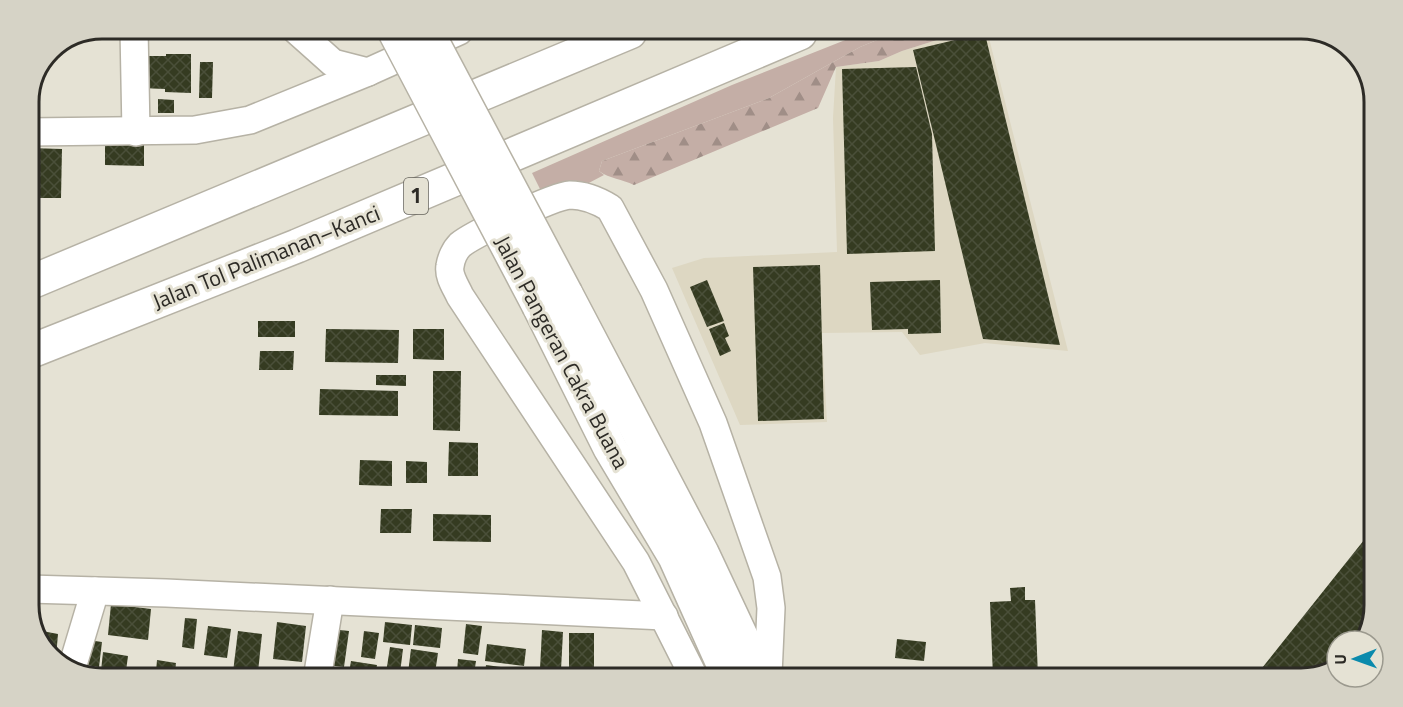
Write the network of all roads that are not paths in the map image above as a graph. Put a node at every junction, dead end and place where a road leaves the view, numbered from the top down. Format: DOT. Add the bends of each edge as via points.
graph roads {
  1 [pos="134,39"];
  2 [pos="306,39"];
  3 [pos="399,39"];
  4 [pos="430,39"];
  5 [pos="441,39"];
  6 [pos="613,39"];
  7 [pos="786,39"];
  8 [pos="368,72"];
  9 [pos="39,132"];
  10 [pos="136,132"];
  11 [pos="39,279"];
  12 [pos="552,300"];
  13 [pos="39,348"];
  14 [pos="39,589"];
  15 [pos="95,591"];
  16 [pos="330,600"];
  17 [pos="664,616"];
  18 [pos="74,662"];
  19 [pos="319,668"];
  20 [pos="690,668"];
  21 [pos="725,668"];
  22 [pos="753,668"];
  23 [pos="768,668"];
  1 -- 10 [label="street"];
  2 -- 8 [label="street" via="333,63"];
  3 -- 12 [label="main road, Jalan Pangeran Cakra Buana, bridge"];
  4 -- 12 [label="main road, Jalan Pangeran Cakra Buana, bridge"];
  5 -- 8 [label="street"];
  6 -- 11 [label="main road"];
  7 -- 13 [label="main road, Jalan Tol Palimanan–Kanci / 1" via="297,246"];
  8 -- 10 [label="street" via="250,120 195,130"];
  9 -- 10 [label="street"];
  12 -- 21 [label="main road, Jalan Pangeran Cakra Buana" via="610,448 675,557"];
  12 -- 22 [label="main road, Jalan Pangeran Cakra Buana" via="702,553"];
  14 -- 15 [label="street"];
  15 -- 16 [label="street"];
  15 -- 18 [label="street"];
  16 -- 17 [label="street"];
  16 -- 19 [label="street"];
  17 -- 20 [label="street"];
  17 -- 23 [label="street" via="636,562 460,296 451,276 449,267 455,252 469,238 568,195 585,196 610,208 654,290 712,423 767,577 771,608"];
}
